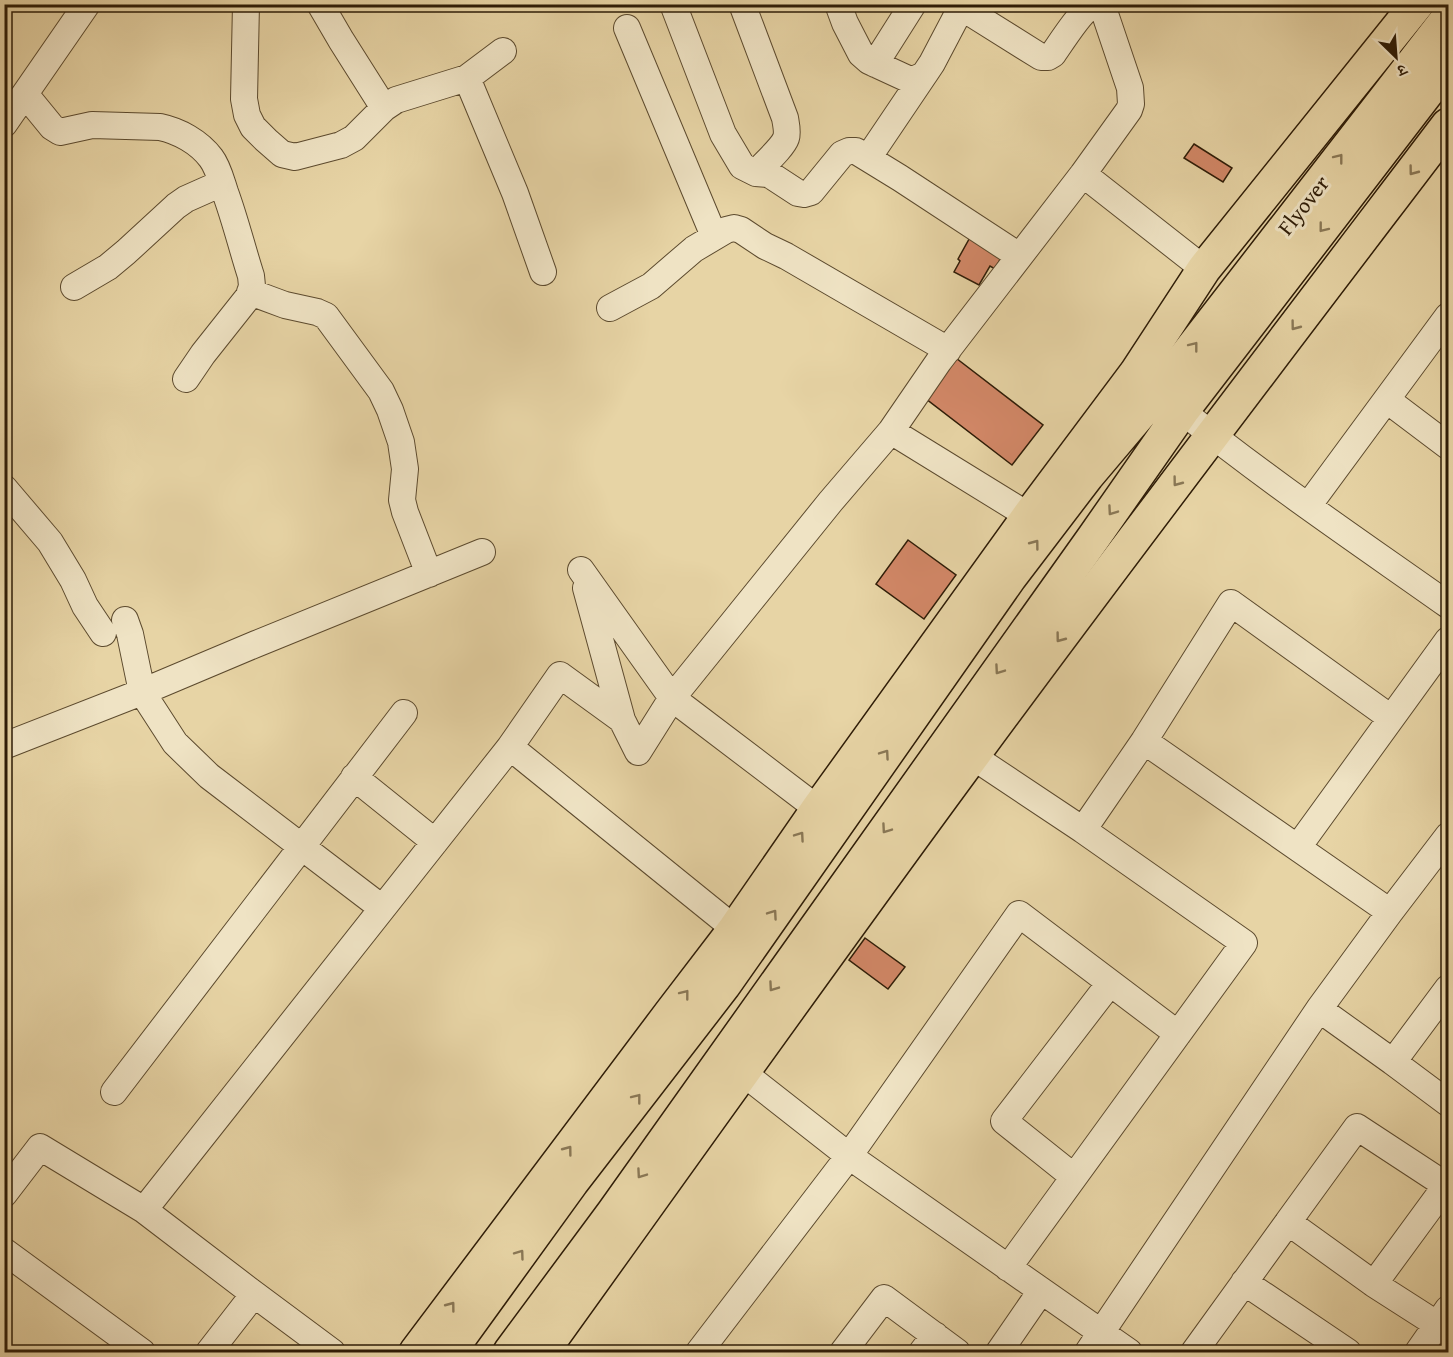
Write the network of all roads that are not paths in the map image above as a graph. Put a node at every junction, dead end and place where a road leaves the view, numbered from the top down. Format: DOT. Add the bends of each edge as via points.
graph roads {
  1 [pos="87,4"];
  2 [pos="246,4"];
  3 [pos="320,4"];
  4 [pos="673,4"];
  5 [pos="742,4"];
  6 [pos="838,4"];
  7 [pos="913,4"];
  8 [pos="1417,4"];
  9 [pos="1099,5"];
  10 [pos="962,6"];
  11 [pos="1449,18"];
  12 [pos="627,28"];
  13 [pos="503,51"];
  14 [pos="875,64"];
  15 [pos="1449,65"];
  16 [pos="924,75"];
  17 [pos="466,78"];
  18 [pos="25,94"];
  19 [pos="384,108"];
  20 [pos="4,124"];
  21 [pos="1449,125"];
  22 [pos="868,158"];
  23 [pos="756,173"];
  24 [pos="1083,174"];
  25 [pos="222,183"];
  26 [pos="714,236"];
  27 [pos="1019,256"];
  28 [pos="1204,269"];
  29 [pos="543,272"];
  30 [pos="74,287"];
  31 [pos="250,292"];
  32 [pos="610,308"];
  33 [pos="1449,316"];
  34 [pos="948,350"];
  35 [pos="186,379"];
  36 [pos="1159,392"];
  37 [pos="1387,400"];
  38 [pos="891,431"];
  39 [pos="1212,435"];
  40 [pos="1449,446"];
  41 [pos="4,488"];
  42 [pos="1308,506"];
  43 [pos="1029,516"];
  44 [pos="482,552"];
  45 [pos="429,574"];
  46 [pos="1449,605"];
  47 [pos="1449,640"];
  48 [pos="142,692"];
  49 [pos="672,698"];
  50 [pos="404,713"];
  51 [pos="1391,718"];
  52 [pos="622,720"];
  53 [pos="1144,741"];
  54 [pos="4,746"];
  55 [pos="510,747"];
  56 [pos="972,756"];
  57 [pos="354,777"];
  58 [pos="818,809"];
  59 [pos="1083,830"];
  60 [pos="1449,836"];
  61 [pos="435,842"];
  62 [pos="301,847"];
  63 [pos="1298,847"];
  64 [pos="382,908"];
  65 [pos="1390,912"];
  66 [pos="735,930"];
  67 [pos="1110,983"];
  68 [pos="1449,988"];
  69 [pos="1319,1009"];
  70 [pos="1178,1034"];
  71 [pos="1393,1062"];
  72 [pos="733,1065"];
  73 [pos="114,1092"];
  74 [pos="1449,1103"];
  75 [pos="849,1156"];
  76 [pos="1074,1177"];
  77 [pos="1448,1185"];
  78 [pos="4,1194"];
  79 [pos="144,1210"];
  80 [pos="1288,1222"];
  81 [pos="4,1251"];
  82 [pos="1008,1268"];
  83 [pos="1244,1282"];
  84 [pos="1374,1284"];
  85 [pos="1041,1292"];
  86 [pos="254,1294"];
  87 [pos="1445,1322"];
  88 [pos="1095,1343"];
  89 [pos="928,1344"];
  90 [pos="142,1353"];
  91 [pos="209,1353"];
  92 [pos="333,1353"];
  93 [pos="416,1353"];
  94 [pos="449,1353"];
  95 [pos="510,1353"];
  96 [pos="542,1353"];
  97 [pos="699,1353"];
  98 [pos="843,1353"];
  99 [pos="957,1353"];
  100 [pos="999,1353"];
  101 [pos="1129,1353"];
  102 [pos="1194,1353"];
  103 [pos="1348,1353"];
  104 [pos="1418,1353"];
  1 -- 18 [label="street"];
  2 -- 19 [label="street" via="247,115 253,127 282,154 295,156 341,145 354,138"];
  3 -- 19 [label="street"];
  4 -- 23 [label="street" via="723,134 742,166"];
  5 -- 23 [label="street" via="787,128 783,144"];
  6 -- 14 [label="street" via="861,54"];
  7 -- 14 [label="street"];
  8 -- 28 [label="main road"];
  9 -- 10 [label="street" via="1084,11 1048,57 1033,53"];
  9 -- 24 [label="street" via="1130,88 1131,104"];
  10 -- 16 [label="street"];
  36 -- 11 [label="main road, Flyover, one-way"];
  12 -- 26 [label="street"];
  13 -- 17 [label="street"];
  14 -- 16 [label="street" via="908,79"];
  15 -- 36 [label="main road, Flyover, one-way"];
  16 -- 22 [label="street"];
  17 -- 19 [label="street" via="396,100"];
  17 -- 29 [label="street" via="515,193"];
  18 -- 20 [label="street"];
  18 -- 25 [label="street" via="60,132 92,125 171,130 210,157"];
  21 -- 39 [label="main road, one-way"];
  22 -- 23 [label="street" via="856,151 842,154 811,192 804,194 772,176"];
  22 -- 27 [label="street"];
  24 -- 27 [label="street"];
  24 -- 28 [label="street"];
  25 -- 30 [label="street" via="176,206 108,267"];
  25 -- 31 [label="street" via="251,276"];
  26 -- 32 [label="street" via="651,286"];
  26 -- 34 [label="street" via="734,228 741,230"];
  27 -- 34 [label="street"];
  28 -- 36 [label="main road"];
  31 -- 35 [label="street"];
  31 -- 45 [label="street" via="326,316 381,391 401,442 405,512"];
  33 -- 37 [label="street"];
  34 -- 38 [label="street"];
  36 -- 39 [label="street"];
  36 -- 43 [label="main road"];
  36 -- 72 [label="main road, one-way" via="1087,547"];
  94 -- 36 [label="main road, one-way" via="572,1182 724,985 1010,577 1087,476"];
  37 -- 40 [label="street"];
  37 -- 42 [label="street"];
  38 -- 43 [label="street"];
  38 -- 49 [label="street"];
  39 -- 42 [label="street"];
  39 -- 56 [label="main road, one-way"];
  41 -- 48 [label="street" via="50,542 85,606 129,634"];
  42 -- 46 [label="street"];
  43 -- 58 [label="main road"];
  44 -- 45 [label="street"];
  45 -- 48 [label="street"];
  47 -- 51 [label="street"];
  48 -- 54 [label="street"];
  48 -- 62 [label="street" via="175,743 208,777"];
  49 -- 52 [label="street" via="638,752"];
  49 -- 52 [label="street" via="581,570"];
  49 -- 58 [label="street"];
  50 -- 57 [label="street"];
  51 -- 53 [label="street" via="1231,603"];
  51 -- 63 [label="street"];
  52 -- 55 [label="street" via="560,675"];
  53 -- 59 [label="street"];
  53 -- 63 [label="street"];
  55 -- 61 [label="street"];
  55 -- 66 [label="street"];
  56 -- 59 [label="street"];
  56 -- 72 [label="main road"];
  57 -- 61 [label="street"];
  57 -- 62 [label="street"];
  66 -- 58 [label="main road, one-way"];
  59 -- 70 [label="street" via="1244,943"];
  60 -- 65 [label="street"];
  61 -- 64 [label="street"];
  62 -- 64 [label="street"];
  62 -- 73 [label="street"];
  63 -- 65 [label="street"];
  64 -- 79 [label="street"];
  65 -- 69 [label="street"];
  93 -- 66 [label="main road, one-way"];
  67 -- 70 [label="street"];
  67 -- 75 [label="street" via="1019,914"];
  67 -- 76 [label="street" via="1004,1120"];
  68 -- 71 [label="street"];
  69 -- 71 [label="street"];
  69 -- 88 [label="street"];
  70 -- 76 [label="street"];
  71 -- 74 [label="street"];
  72 -- 75 [label="street"];
  72 -- 95 [label="main road, one-way" via="613,1213"];
  72 -- 96 [label="main road"];
  75 -- 82 [label="street"];
  75 -- 97 [label="street"];
  76 -- 82 [label="street"];
  77 -- 80 [label="street" via="1357,1127"];
  77 -- 84 [label="street"];
  78 -- 79 [label="street" via="40,1147"];
  79 -- 86 [label="street"];
  80 -- 83 [label="street"];
  80 -- 84 [label="street"];
  81 -- 90 [label="street"];
  82 -- 85 [label="street"];
  83 -- 102 [label="street"];
  83 -- 103 [label="street"];
  84 -- 87 [label="street"];
  85 -- 88 [label="street"];
  85 -- 100 [label="street"];
  86 -- 91 [label="street"];
  86 -- 92 [label="street"];
  87 -- 104 [label="street"];
  88 -- 101 [label="street"];
  89 -- 98 [label="street" via="884,1298"];
  89 -- 99 [label="street"];
}
